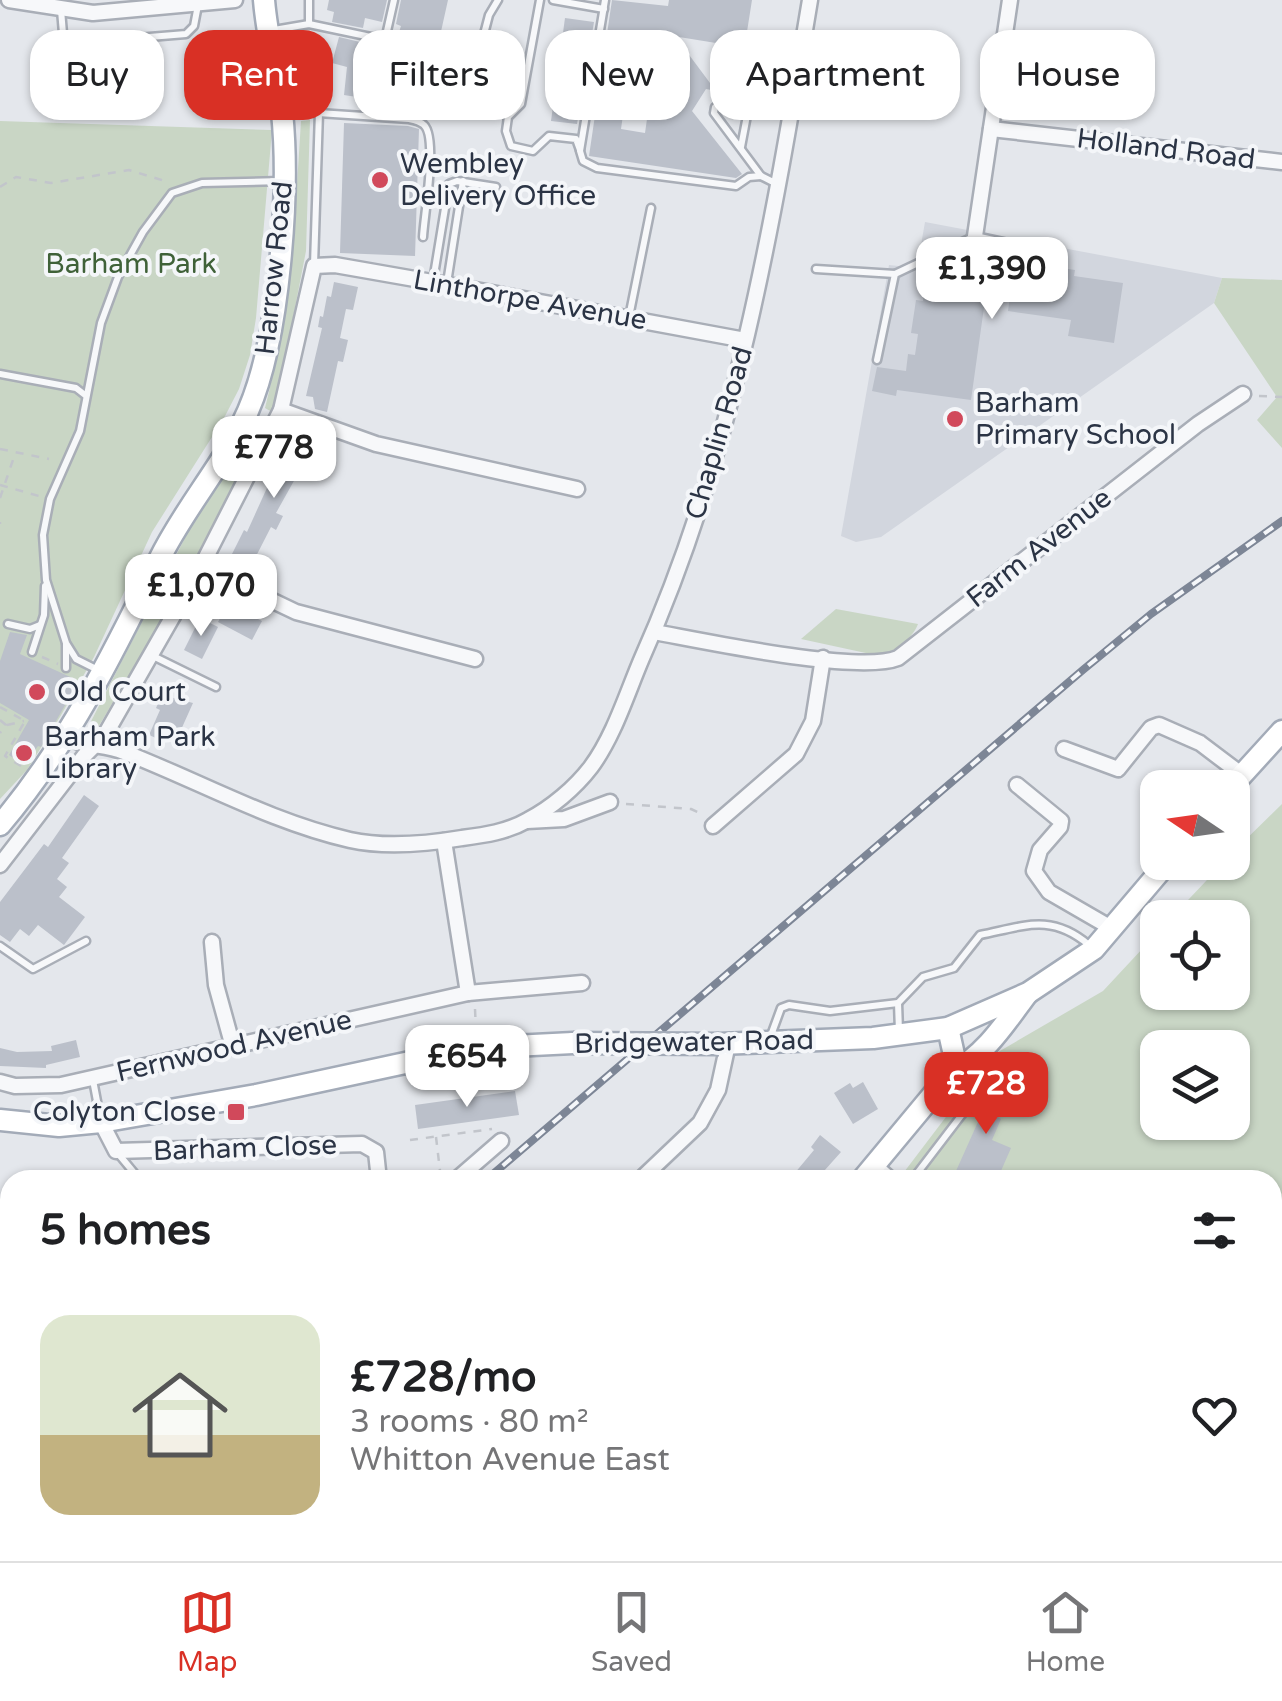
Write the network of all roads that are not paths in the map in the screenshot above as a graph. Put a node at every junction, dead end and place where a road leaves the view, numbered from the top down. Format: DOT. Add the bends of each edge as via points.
graph roads {
  1 [pos="9,0"];
  2 [pos="235,0"];
  3 [pos="264,0"];
  4 [pos="309,0"];
  5 [pos="394,0"];
  6 [pos="498,0"];
  7 [pos="540,0"];
  8 [pos="554,0"];
  9 [pos="810,0"];
  10 [pos="1010,0"];
  11 [pos="170,3"];
  12 [pos="198,4"];
  13 [pos="605,5"];
  14 [pos="61,8"];
  15 [pos="308,24"];
  16 [pos="63,30"];
  17 [pos="268,30"];
  18 [pos="274,30"];
  19 [pos="387,30"];
  20 [pos="485,30"];
  21 [pos="805,30"];
  22 [pos="353,33"];
  23 [pos="164,36"];
  24 [pos="333,113"];
  25 [pos="282,120"];
  26 [pos="319,120"];
  27 [pos="719,120"];
  28 [pos="745,120"];
  29 [pos="790,120"];
  30 [pos="991,129"];
  31 [pos="740,148"];
  32 [pos="580,151"];
  33 [pos="1282,162"];
  34 [pos="761,176"];
  35 [pos="284,181"];
  36 [pos="463,182"];
  37 [pos="778,184"];
  38 [pos="496,187"];
  39 [pos="651,208"];
  40 [pos="975,236"];
  41 [pos="423,238"];
  42 [pos="1022,246"];
  43 [pos="314,266"];
  44 [pos="816,269"];
  45 [pos="895,274"];
  46 [pos="439,283"];
  47 [pos="629,318"];
  48 [pos="745,340"];
  49 [pos="877,360"];
  50 [pos="0,374"];
  51 [pos="1243,394"];
  52 [pos="86,396"];
  53 [pos="281,410"];
  54 [pos="246,415"];
  55 [pos="271,428"];
  56 [pos="576,489"];
  57 [pos="201,567"];
  58 [pos="46,580"];
  59 [pos="8,624"];
  60 [pos="41,624"];
  61 [pos="654,632"];
  62 [pos="66,643"];
  63 [pos="32,652"];
  64 [pos="152,655"];
  65 [pos="475,658"];
  66 [pos="823,658"];
  67 [pos="66,668"];
  68 [pos="104,673"];
  69 [pos="216,688"];
  70 [pos="1282,731"];
  71 [pos="66,738"];
  72 [pos="94,747"];
  73 [pos="1064,749"];
  74 [pos="1225,770"];
  75 [pos="1245,770"];
  76 [pos="1017,785"];
  77 [pos="610,802"];
  78 [pos="526,821"];
  79 [pos="0,826"];
  80 [pos="713,826"];
  81 [pos="444,841"];
  82 [pos="0,866"];
  83 [pos="1153,880"];
  84 [pos="1113,929"];
  85 [pos="86,942"];
  86 [pos="212,942"];
  87 [pos="0,946"];
  88 [pos="1094,949"];
  89 [pos="582,983"];
  90 [pos="468,993"];
  91 [pos="1028,993"];
  92 [pos="898,1003"];
  93 [pos="948,1028"];
  94 [pos="899,1034"];
  95 [pos="724,1044"];
  96 [pos="768,1044"];
  97 [pos="232,1047"];
  98 [pos="951,1073"];
  99 [pos="93,1079"];
  100 [pos="0,1082"];
  101 [pos="0,1120"];
  102 [pos="100,1122"];
  103 [pos="500,1134"];
  104 [pos="116,1151"];
  105 [pos="877,1162"];
  106 [pos="132,1170"];
  107 [pos="377,1170"];
  108 [pos="466,1170"];
  109 [pos="651,1170"];
  110 [pos="870,1170"];
  111 [pos="886,1170"];
  112 [pos="920,1170"];
  1 -- 14 [label="street"];
  2 -- 12 [label="street"];
  3 -- 17 [label="main road, Harrow Road"];
  4 -- 15 [label="lane"];
  5 -- 19 [label="lane"];
  6 -- 20 [label="lane"];
  7 -- 32 [label="lane" via="522,104 508,117 506,131 510,146 533,151 549,136 576,140"];
  8 -- 13 [label="lane"];
  9 -- 21 [label="street, Chaplin Road"];
  10 -- 30 [label="street"];
  11 -- 12 [label="street"];
  11 -- 14 [label="street" via="93,13"];
  12 -- 23 [label="lane" via="186,34"];
  13 -- 32 [label="lane"];
  14 -- 16 [label="lane"];
  15 -- 18 [label="lane"];
  15 -- 22 [label="lane"];
  24 -- 41 [label="lane" via="425,125 430,150"];
  25 -- 35 [label="main road, Harrow Road"];
  26 -- 43 [label="lane"];
  27 -- 31 [label="lane"];
  28 -- 31 [label="lane"];
  29 -- 37 [label="street, Chaplin Road"];
  30 -- 33 [label="street, Holland Road"];
  30 -- 40 [label="street"];
  31 -- 34 [label="lane"];
  32 -- 34 [label="lane" via="583,162 597,168 736,186"];
  34 -- 37 [label="lane"];
  35 -- 52 [label="lane" via="202,183 172,192 118,278"];
  35 -- 54 [label="main road, Harrow Road" via="262,378"];
  36 -- 38 [label="lane"];
  36 -- 46 [label="lane"];
  36 -- 46 [label="lane" via="449,184"];
  37 -- 48 [label="street, Chaplin Road"];
  39 -- 47 [label="lane"];
  40 -- 42 [label="lane"];
  40 -- 45 [label="lane"];
  43 -- 46 [label="street, Linthorpe Avenue"];
  43 -- 53 [label="street, Harrow Road"];
  44 -- 45 [label="lane"];
  45 -- 49 [label="lane"];
  46 -- 47 [label="street, Linthorpe Avenue"];
  47 -- 48 [label="street, Linthorpe Avenue"];
  48 -- 61 [label="street, Chaplin Road" via="708,479"];
  50 -- 52 [label="lane" via="76,388"];
  51 -- 66 [label="street, Farm Avenue" via="898,658"];
  52 -- 58 [label="lane" via="42,535"];
  53 -- 55 [label="street, Harrow Road"];
  53 -- 56 [label="street" via="376,444"];
  54 -- 55 [label="lane"];
  54 -- 68 [label="main road, Harrow Road" via="168,540"];
  55 -- 57 [label="street, Harrow Road"];
  57 -- 64 [label="street, Harrow Road"];
  57 -- 65 [label="street" via="296,612"];
  58 -- 60 [label="lane"];
  58 -- 62 [label="lane"];
  59 -- 60 [label="lane"];
  60 -- 63 [label="lane"];
  61 -- 66 [label="street, Farm Avenue"];
  61 -- 78 [label="street, Chaplin Road" via="590,768"];
  62 -- 67 [label="lane"];
  62 -- 68 [label="lane" via="76,659"];
  64 -- 69 [label="lane"];
  64 -- 72 [label="street, Harrow Road"];
  66 -- 80 [label="street" via="813,722 796,754"];
  68 -- 71 [label="main road, Harrow Road"];
  70 -- 75 [label="main road"];
  71 -- 72 [label="street, Chaplin Road"];
  71 -- 79 [label="main road, Harrow Road"];
  72 -- 81 [label="street, Chaplin Road" via="123,751 232,799 352,840"];
  72 -- 82 [label="street, Harrow Road"];
  73 -- 74 [label="street" via="1118,769 1159,724 1200,743"];
  76 -- 84 [label="street" via="1061,821 1034,871 1049,892"];
  77 -- 78 [label="street, Chaplin Road" via="564,818"];
  78 -- 81 [label="street, Chaplin Road"];
  81 -- 90 [label="street"];
  83 -- 84 [label="main road, Bridgewater Road"];
  84 -- 88 [label="main road, Bridgewater Road"];
  85 -- 87 [label="lane" via="33,969"];
  86 -- 97 [label="street"];
  88 -- 91 [label="main road, Bridgewater Road"];
  88 -- 92 [label="lane" via="1071,930 1042,922 980,935 954,968 923,977"];
  89 -- 90 [label="street, Fernwood Avenue"];
  90 -- 97 [label="street, Fernwood Avenue"];
  91 -- 93 [label="main road, Bridgewater Road"];
  91 -- 98 [label="main road, Bridgewater Road" via="986,1050"];
  92 -- 94 [label="lane"];
  92 -- 96 [label="lane" via="830,1011 790,1005 781,1008"];
  93 -- 94 [label="main road, Bridgewater Road"];
  93 -- 98 [label="main road"];
  94 -- 96 [label="main road, Bridgewater Road"];
  95 -- 96 [label="main road, Bridgewater Road"];
  95 -- 102 [label="main road, Bridgewater Road, bridge" via="475,1048"];
  95 -- 109 [label="street" via="718,1090 700,1123"];
  97 -- 99 [label="street, Fernwood Avenue"];
  98 -- 105 [label="main road, Bridgewater Road"];
  98 -- 112 [label="lane" via="968,1092 964,1112"];
  99 -- 100 [label="street, Fernwood Avenue" via="61,1086"];
  99 -- 102 [label="lane"];
  101 -- 102 [label="main road, Bridgewater Road"];
  102 -- 104 [label="street, Barham Close"];
  103 -- 108 [label="street"];
  104 -- 106 [label="lane"];
  104 -- 107 [label="street, Barham Close" via="362,1144 376,1152"];
  105 -- 110 [label="main road, Bridgewater Road"];
  105 -- 111 [label="lane"];
}
